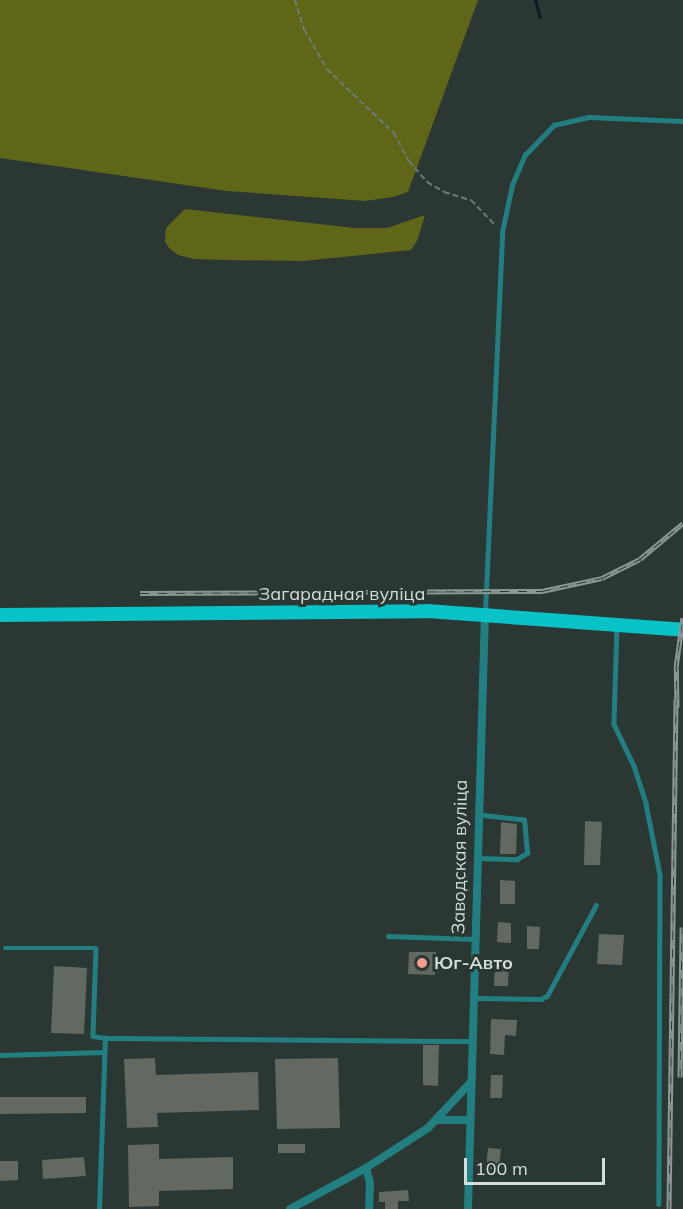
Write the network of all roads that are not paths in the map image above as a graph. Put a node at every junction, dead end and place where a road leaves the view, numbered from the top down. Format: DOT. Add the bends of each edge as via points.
graph roads {
  1 [pos="683,121"];
  2 [pos="484,613"];
  3 [pos="0,615"];
  4 [pos="617,623"];
  5 [pos="683,630"];
  6 [pos="477,815"];
  7 [pos="476,858"];
  8 [pos="596,905"];
  9 [pos="388,936"];
  10 [pos="474,939"];
  11 [pos="5,948"];
  12 [pos="473,998"];
  13 [pos="105,1038"];
  14 [pos="472,1041"];
  15 [pos="104,1052"];
  16 [pos="0,1055"];
  17 [pos="472,1081"];
  18 [pos="437,1120"];
  19 [pos="470,1120"];
  20 [pos="366,1168"];
  21 [pos="659,1204"];
  22 [pos="99,1209"];
  23 [pos="290,1209"];
  24 [pos="369,1209"];
  25 [pos="468,1209"];
  1 -- 2 [label="lane" via="589,117 554,125 525,155 512,185 502,232"];
  2 -- 3 [label="main road, Загарадная вуліца"];
  2 -- 4 [label="main road, Загарадная вуліца"];
  2 -- 6 [label="street, Заводская вуліца"];
  4 -- 5 [label="main road, Загарадная вуліца"];
  4 -- 21 [label="lane" via="614,724 646,804 660,875"];
  6 -- 7 [label="street, Заводская вуліца"];
  6 -- 7 [label="lane" via="524,820 527,854 517,859"];
  7 -- 10 [label="street, Заводская вуліца"];
  8 -- 12 [label="lane" via="547,996"];
  9 -- 10 [label="lane"];
  10 -- 12 [label="street, Заводская вуліца"];
  11 -- 13 [label="lane" via="96,948 93,1036"];
  12 -- 14 [label="street, Заводская вуліца"];
  13 -- 14 [label="lane"];
  13 -- 15 [label="lane"];
  14 -- 17 [label="street, Заводская вуліца"];
  15 -- 16 [label="lane"];
  15 -- 22 [label="lane"];
  17 -- 18 [label="street"];
  17 -- 19 [label="street, Заводская вуліца"];
  18 -- 19 [label="street"];
  18 -- 20 [label="street"];
  19 -- 25 [label="street, Заводская вуліца"];
  20 -- 23 [label="street"];
  20 -- 24 [label="street"];
}
